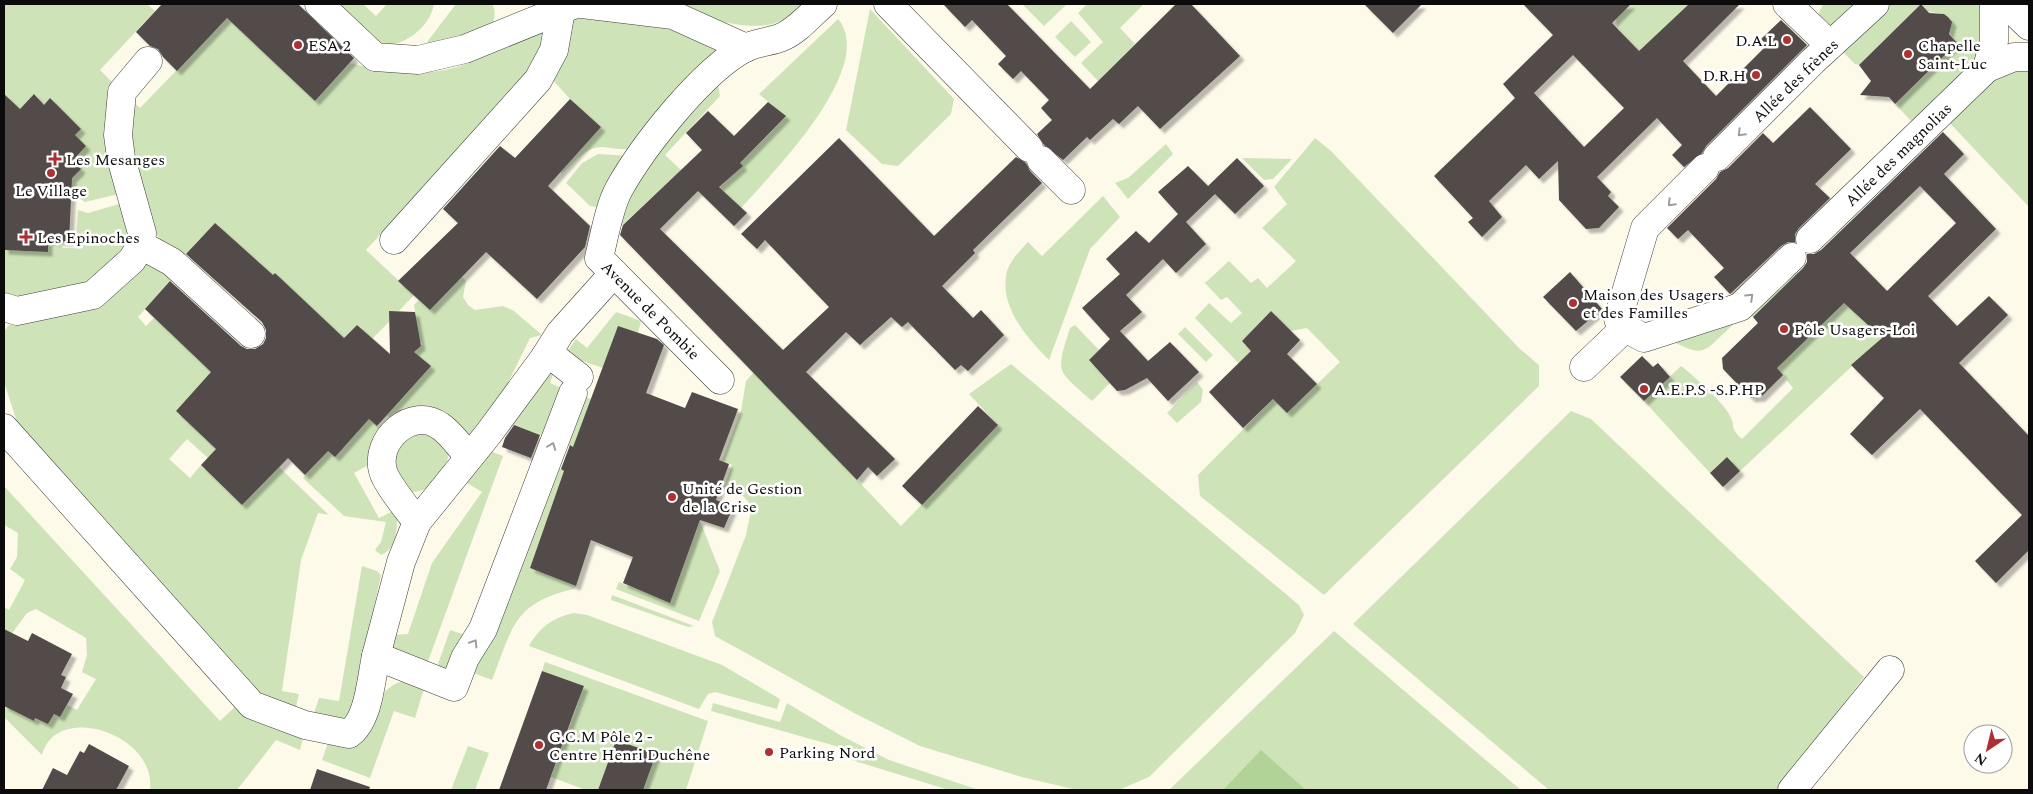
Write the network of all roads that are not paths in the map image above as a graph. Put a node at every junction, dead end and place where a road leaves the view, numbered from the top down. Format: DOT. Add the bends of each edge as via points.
graph roads {
  1 [pos="319,4"];
  2 [pos="823,4"];
  3 [pos="888,4"];
  4 [pos="1787,4"];
  5 [pos="1875,4"];
  6 [pos="1994,4"];
  7 [pos="2006,4"];
  8 [pos="573,6"];
  9 [pos="2029,26"];
  10 [pos="746,48"];
  11 [pos="1822,53"];
  12 [pos="2029,57"];
  13 [pos="148,61"];
  14 [pos="1987,68"];
  15 [pos="1071,190"];
  16 [pos="394,240"];
  17 [pos="141,245"];
  18 [pos="614,273"];
  19 [pos="4,307"];
  20 [pos="1625,328"];
  21 [pos="251,334"];
  22 [pos="551,358"];
  23 [pos="1584,367"];
  24 [pos="720,380"];
  25 [pos="4,428"];
  26 [pos="469,457"];
  27 [pos="417,522"];
  28 [pos="376,656"];
  29 [pos="1890,670"];
  30 [pos="1792,790"];
  1 -- 8 [label="lane" via="375,57 418,60 465,49"];
  2 -- 10 [label="lane, Avenue de Pombie" via="783,37"];
  3 -- 15 [label="lane"];
  4 -- 11 [label="lane"];
  5 -- 11 [label="lane, Allée des frènes"];
  6 -- 14 [label="lane" via="1994,41"];
  7 -- 9 [label="lane"];
  8 -- 10 [label="lane" via="673,16"];
  8 -- 16 [label="lane" via="538,80"];
  10 -- 18 [label="lane, Avenue de Pombie" via="686,98 652,139 618,190 599,258"];
  11 -- 20 [label="lane, Allée des frènes, one-way" via="1645,228 1618,319"];
  12 -- 14 [label="lane" via="2014,58"];
  13 -- 17 [label="lane" via="122,92 118,136 142,233"];
  20 -- 14 [label="lane, Allée des magnolias, one-way" via="1644,338 1740,307"];
  17 -- 19 [label="lane" via="132,260 93,295 17,311"];
  17 -- 21 [label="lane" via="172,262"];
  18 -- 22 [label="lane" via="560,333"];
  18 -- 24 [label="lane, Avenue de Pombie"];
  20 -- 23 [label="lane"];
  22 -- 26 [label="lane"];
  28 -- 22 [label="lane, one-way" via="454,687 465,658 483,629 576,385"];
  25 -- 28 [label="lane" via="252,705 305,725 349,734 356,728 365,705"];
  26 -- 27 [label="lane"];
  26 -- 27 [label="lane" via="440,425 427,421 401,426 390,435 381,459 383,472"];
  27 -- 28 [label="lane" via="401,562"];
  29 -- 30 [label="lane"];
}
